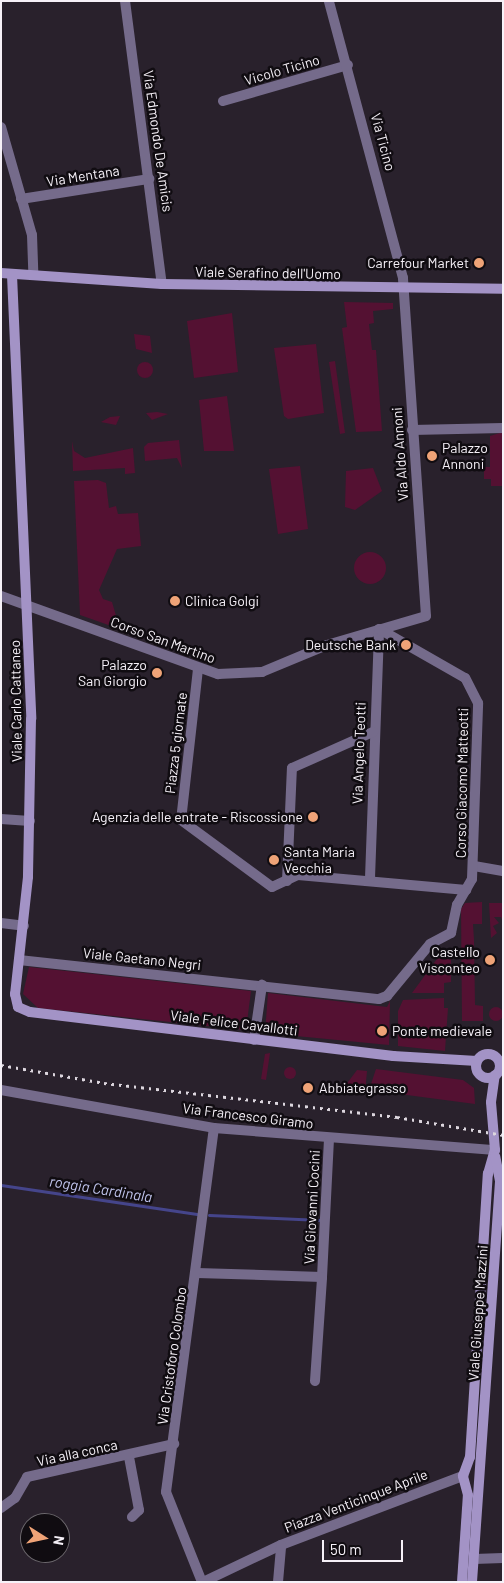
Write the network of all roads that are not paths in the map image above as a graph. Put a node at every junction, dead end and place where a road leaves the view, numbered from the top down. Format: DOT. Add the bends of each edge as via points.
graph roads {
  1 [pos="125,1"];
  2 [pos="329,1"];
  3 [pos="348,65"];
  4 [pos="223,101"];
  5 [pos="1,127"];
  6 [pos="150,179"];
  7 [pos="21,199"];
  8 [pos="1,273"];
  9 [pos="33,273"];
  10 [pos="12,275"];
  11 [pos="162,284"];
  12 [pos="503,289"];
  13 [pos="405,290"];
  14 [pos="503,428"];
  15 [pos="412,430"];
  16 [pos="1,596"];
  17 [pos="24,606"];
  18 [pos="426,616"];
  19 [pos="379,629"];
  20 [pos="198,669"];
  21 [pos="373,732"];
  22 [pos="1,819"];
  23 [pos="30,821"];
  24 [pos="474,866"];
  25 [pos="503,871"];
  26 [pos="370,878"];
  27 [pos="287,881"];
  28 [pos="463,893"];
  29 [pos="1,923"];
  30 [pos="24,926"];
  31 [pos="19,960"];
  32 [pos="262,985"];
  33 [pos="18,1007"];
  34 [pos="254,1040"];
  35 [pos="477,1060"];
  36 [pos="448,1061"];
  37 [pos="499,1070"];
  38 [pos="480,1074"];
  39 [pos="1,1090"];
  40 [pos="491,1102"];
  41 [pos="214,1128"];
  42 [pos="329,1140"];
  43 [pos="495,1153"];
  44 [pos="197,1273"];
  45 [pos="322,1277"];
  46 [pos="315,1381"];
  47 [pos="174,1444"];
  48 [pos="129,1456"];
  49 [pos="465,1477"];
  50 [pos="481,1478"];
  51 [pos="1,1508"];
  52 [pos="132,1517"];
  53 [pos="281,1545"];
  54 [pos="503,1558"];
  55 [pos="474,1559"];
  56 [pos="202,1582"];
  57 [pos="278,1582"];
  58 [pos="462,1582"];
  59 [pos="472,1582"];
  1 -- 6 [label="street, Via Edmondo De Amicis"];
  2 -- 3 [label="street, Via Ticino"];
  3 -- 4 [label="street, Vicolo Ticino"];
  3 -- 13 [label="street, Via Ticino"];
  5 -- 7 [label="street"];
  6 -- 7 [label="street, Via Mentana"];
  6 -- 11 [label="street, Via Edmondo De Amicis"];
  7 -- 9 [label="street" via="32,234"];
  8 -- 10 [label="street, Viale Serafino dell'Uomo"];
  9 -- 10 [label="street, Viale Serafino dell'Uomo"];
  9 -- 11 [label="street, Viale Serafino dell'Uomo"];
  10 -- 17 [label="street, Viale Carlo Cattaneo" via="22,440"];
  11 -- 13 [label="street, Viale Serafino dell'Uomo"];
  12 -- 13 [label="street, Viale Serafino dell'Uomo"];
  13 -- 15 [label="street, Via Aldo Annoni"];
  14 -- 15 [label="street"];
  15 -- 18 [label="street, Via Aldo Annoni"];
  16 -- 17 [label="street, Corso San Martino"];
  17 -- 20 [label="street, Corso San Martino"];
  17 -- 23 [label="street, Viale Carlo Cattaneo" via="31,718"];
  18 -- 19 [label="street, Corso San Martino"];
  19 -- 20 [label="street, Corso San Martino" via="262,672 218,674"];
  19 -- 21 [label="street, Via Angelo Teotti"];
  19 -- 24 [label="street, Corso Giacomo Matteotti" via="450,668 475,690 478,703"];
  20 -- 27 [label="street, Piazza 5 giornate" via="181,820 263,883 280,886"];
  21 -- 26 [label="street, Via Angelo Teotti"];
  21 -- 27 [label="street" via="292,768"];
  22 -- 23 [label="street"];
  23 -- 30 [label="street, Viale Carlo Cattaneo"];
  24 -- 25 [label="street"];
  24 -- 28 [label="street, Corso Giacomo Matteotti"];
  26 -- 27 [label="street" via="298,875"];
  26 -- 28 [label="street"];
  28 -- 32 [label="street, Viale Gaetano Negri" via="451,933 430,944 387,996 379,999"];
  29 -- 30 [label="street"];
  30 -- 31 [label="street, Viale Carlo Cattaneo"];
  31 -- 32 [label="street, Viale Gaetano Negri"];
  31 -- 33 [label="street, Viale Carlo Cattaneo"];
  32 -- 34 [label="street"];
  33 -- 34 [label="street, Viale Felice Cavallotti" via="30,1012"];
  34 -- 36 [label="street, Viale Felice Cavallotti"];
  35 -- 36 [label="street, Viale Felice Cavallotti"];
  35 -- 37 [label="street, Viale Felice Cavallotti" via="488,1054"];
  35 -- 38 [label="street, Viale Giuseppe Mazzini"];
  36 -- 38 [label="street, Viale Felice Cavallotti"];
  37 -- 38 [label="street"];
  37 -- 40 [label="street, Viale Giuseppe Mazzini"];
  38 -- 40 [label="street, Viale Giuseppe Mazzini"];
  39 -- 41 [label="street, Via Francesco Giramo"];
  40 -- 43 [label="street, Viale Giuseppe Mazzini"];
  41 -- 42 [label="street, Via Francesco Giramo"];
  41 -- 44 [label="street, Via Cristoforo Colombo"];
  42 -- 43 [label="street, Via Francesco Giramo"];
  42 -- 45 [label="street, Via Giovanni Cocini"];
  43 -- 49 [label="street, Viale Giuseppe Mazzini" via="488,1174"];
  43 -- 50 [label="street, Viale Giuseppe Mazzini" via="500,1181"];
  44 -- 45 [label="street, Via Giovanni Cocini"];
  44 -- 47 [label="street, Via Cristoforo Colombo"];
  45 -- 46 [label="street, Via Giovanni Cocini"];
  47 -- 48 [label="street, Via alla conca"];
  47 -- 56 [label="street, Via Cristoforo Colombo" via="166,1492"];
  48 -- 51 [label="street, Via alla conca" via="27,1477 15,1498"];
  48 -- 52 [label="street" via="139,1510"];
  49 -- 50 [label="street"];
  49 -- 50 [label="street"];
  49 -- 53 [label="street, Piazza Venticinque Aprile"];
  49 -- 58 [label="street, Viale Giuseppe Mazzini"];
  50 -- 55 [label="street, Viale Giuseppe Mazzini"];
  53 -- 56 [label="street, Piazza Venticinque Aprile"];
  53 -- 57 [label="street"];
  54 -- 55 [label="street"];
  55 -- 59 [label="street, Viale Giuseppe Mazzini"];
}
